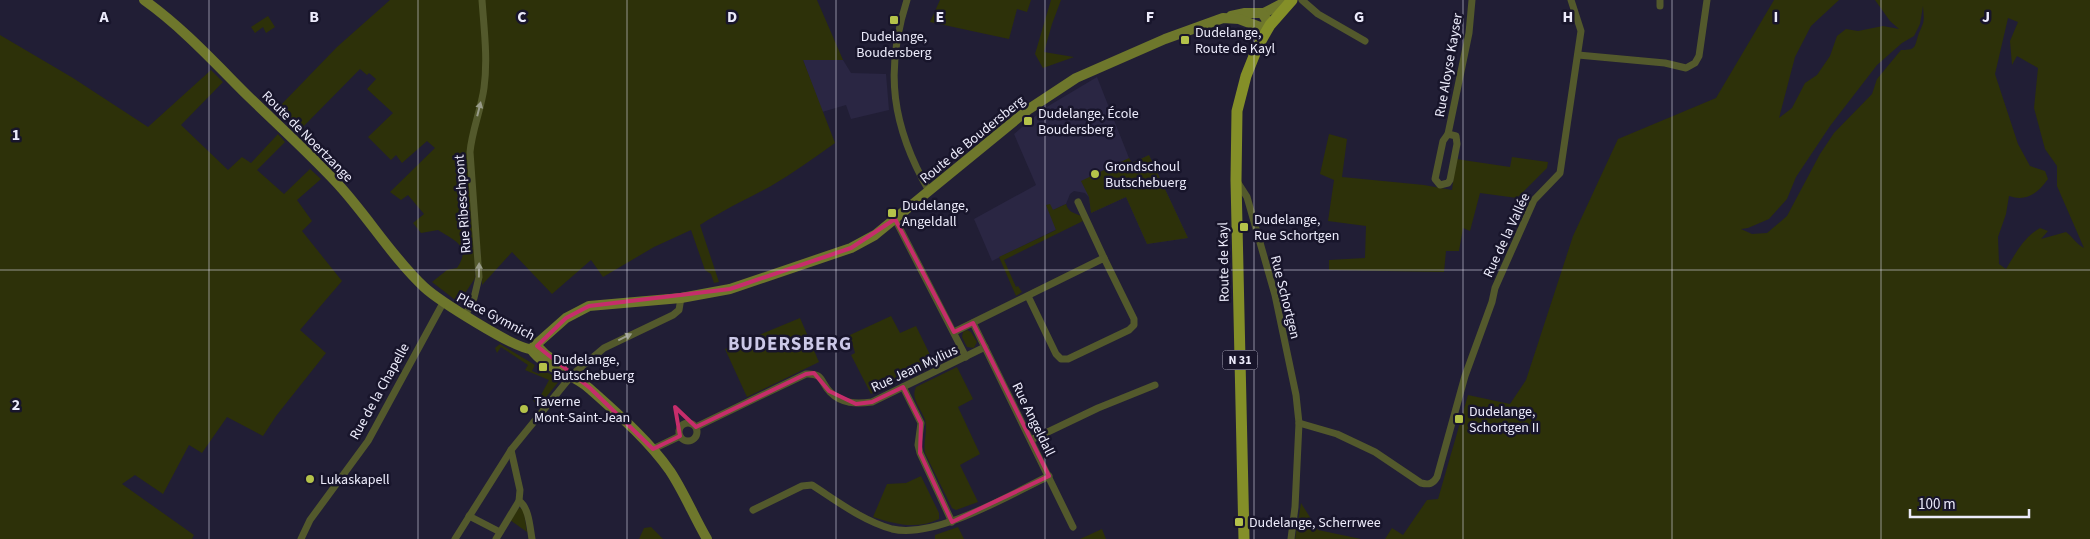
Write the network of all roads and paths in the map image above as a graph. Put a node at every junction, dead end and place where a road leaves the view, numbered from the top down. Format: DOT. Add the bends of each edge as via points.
graph roads {
  1 [pos="144,0"];
  2 [pos="482,0"];
  3 [pos="907,0"];
  4 [pos="1291,0"];
  5 [pos="1302,0"];
  6 [pos="1472,0"];
  7 [pos="1571,0"];
  8 [pos="1707,0"];
  9 [pos="1262,13"];
  10 [pos="1223,18"];
  11 [pos="1270,25"];
  12 [pos="1365,41"];
  13 [pos="1578,55"];
  14 [pos="1448,134"];
  15 [pos="1236,180"];
  16 [pos="930,192"];
  17 [pos="1078,202"];
  18 [pos="895,220"];
  19 [pos="1104,258"];
  20 [pos="1028,296"];
  21 [pos="681,298"];
  22 [pos="443,303"];
  23 [pos="465,316"];
  24 [pos="973,323"];
  25 [pos="954,332"];
  26 [pos="534,347"];
  27 [pos="985,347"];
  28 [pos="966,357"];
  29 [pos="572,375"];
  30 [pos="1155,385"];
  31 [pos="903,387"];
  32 [pos="1300,423"];
  33 [pos="696,427"];
  34 [pos="680,436"];
  35 [pos="1031,440"];
  36 [pos="652,449"];
  37 [pos="511,450"];
  38 [pos="1049,476"];
  39 [pos="519,501"];
  40 [pos="753,510"];
  41 [pos="469,516"];
  42 [pos="952,522"];
  43 [pos="1073,527"];
  44 [pos="498,536"];
  45 [pos="301,539"];
  46 [pos="455,539"];
  47 [pos="532,539"];
  48 [pos="707,539"];
  49 [pos="1244,539"];
  50 [pos="1291,539"];
  1 -- 22 [label="main road, Route de Noertzange" via="197,45 336,182 406,268"];
  23 -- 2 [label="street, Rue Ribeschpont, one-way" via="479,277 470,152 484,87 486,61"];
  3 -- 16 [label="street" via="894,57 896,108 916,168"];
  4 -- 9 [label="main road"];
  4 -- 11 [label="main road, Route de Kayl / N 31"];
  5 -- 12 [label="street" via="1318,14"];
  6 -- 14 [label="street, Rue Aloyse Kayser" via="1469,33"];
  7 -- 13 [label="street, Rue de la Vallée" via="1581,31"];
  8 -- 13 [label="street" via="1699,56 1686,68"];
  9 -- 10 [label="main road"];
  9 -- 11 [label="main road"];
  10 -- 11 [label="main road, Route de Boudersberg" via="1239,19 1260,27"];
  10 -- 16 [label="main road, Route de Boudersberg" via="1076,78 1029,109"];
  11 -- 15 [label="main road, Route de Kayl / N 31" via="1258,46 1240,98"];
  13 -- 32 [label="street, Rue de la Vallée" via="1560,173 1534,200 1495,288 1434,482 1428,485 1421,483 1375,452 1336,434"];
  14 -- 14 [label="street, Rue Aloyse Kayser" via="1456,136 1458,144 1450,180 1440,186 1435,179"];
  15 -- 32 [label="street, Rue Schortgen" via="1247,197 1275,295"];
  15 -- 49 [label="main road, Route de Kayl / N 31"];
  16 -- 18 [label="main road, Route de Boudersberg"];
  17 -- 19 [label="street"];
  18 -- 21 [label="main road, Route de Boudersberg" via="851,248 744,284"];
  18 -- 25 [label="street"];
  19 -- 20 [label="street"];
  19 -- 20 [label="street" via="1134,318 1134,325 1129,330 1068,359 1061,359"];
  20 -- 24 [label="street"];
  21 -- 26 [label="main road, Route de Boudersberg" via="589,306 566,318"];
  29 -- 21 [label="street, one-way" via="604,348 674,314 679,310"];
  22 -- 23 [label="main road, Place Gymnich"];
  22 -- 45 [label="street, Rue de la Chapelle" via="368,441 310,520"];
  23 -- 26 [label="main road, Place Gymnich" via="520,346"];
  24 -- 25 [label="street"];
  24 -- 27 [label="street, Rue Angeldall"];
  25 -- 28 [label="street"];
  26 -- 29 [label="main road, Place Gymnich" via="542,361"];
  27 -- 28 [label="street, Rue Jean Mylius"];
  27 -- 35 [label="street, Rue Angeldall"];
  28 -- 31 [label="street, Rue Jean Mylius"];
  29 -- 36 [label="main road, Place Gymnich" via="590,388"];
  29 -- 37 [label="street"];
  30 -- 35 [label="street"];
  31 -- 33 [label="street, Rue Jean Mylius" via="872,402 856,404 829,391 820,377 806,374"];
  31 -- 42 [label="street" via="921,423 920,452"];
  32 -- 50 [label="street, Rue Schortgen"];
  33 -- 34 [label="street, Rue Jean Mylius" via="684,424"];
  33 -- 34 [label="street, Rue Jean Mylius" via="697,436 691,441"];
  34 -- 36 [label="street, Rue Jean Mylius"];
  35 -- 38 [label="street, Rue Angeldall"];
  36 -- 48 [label="main road, Place Gymnich" via="670,472"];
  37 -- 39 [label="street" via="520,490"];
  37 -- 41 [label="street"];
  38 -- 42 [label="street"];
  38 -- 43 [label="street, Rue Angeldall"];
  39 -- 44 [label="street"];
  39 -- 47 [label="street" via="526,511"];
  40 -- 42 [label="street" via="802,486 812,485 871,522 893,529 918,531"];
  41 -- 44 [label="street"];
  41 -- 46 [label="street"];
}
